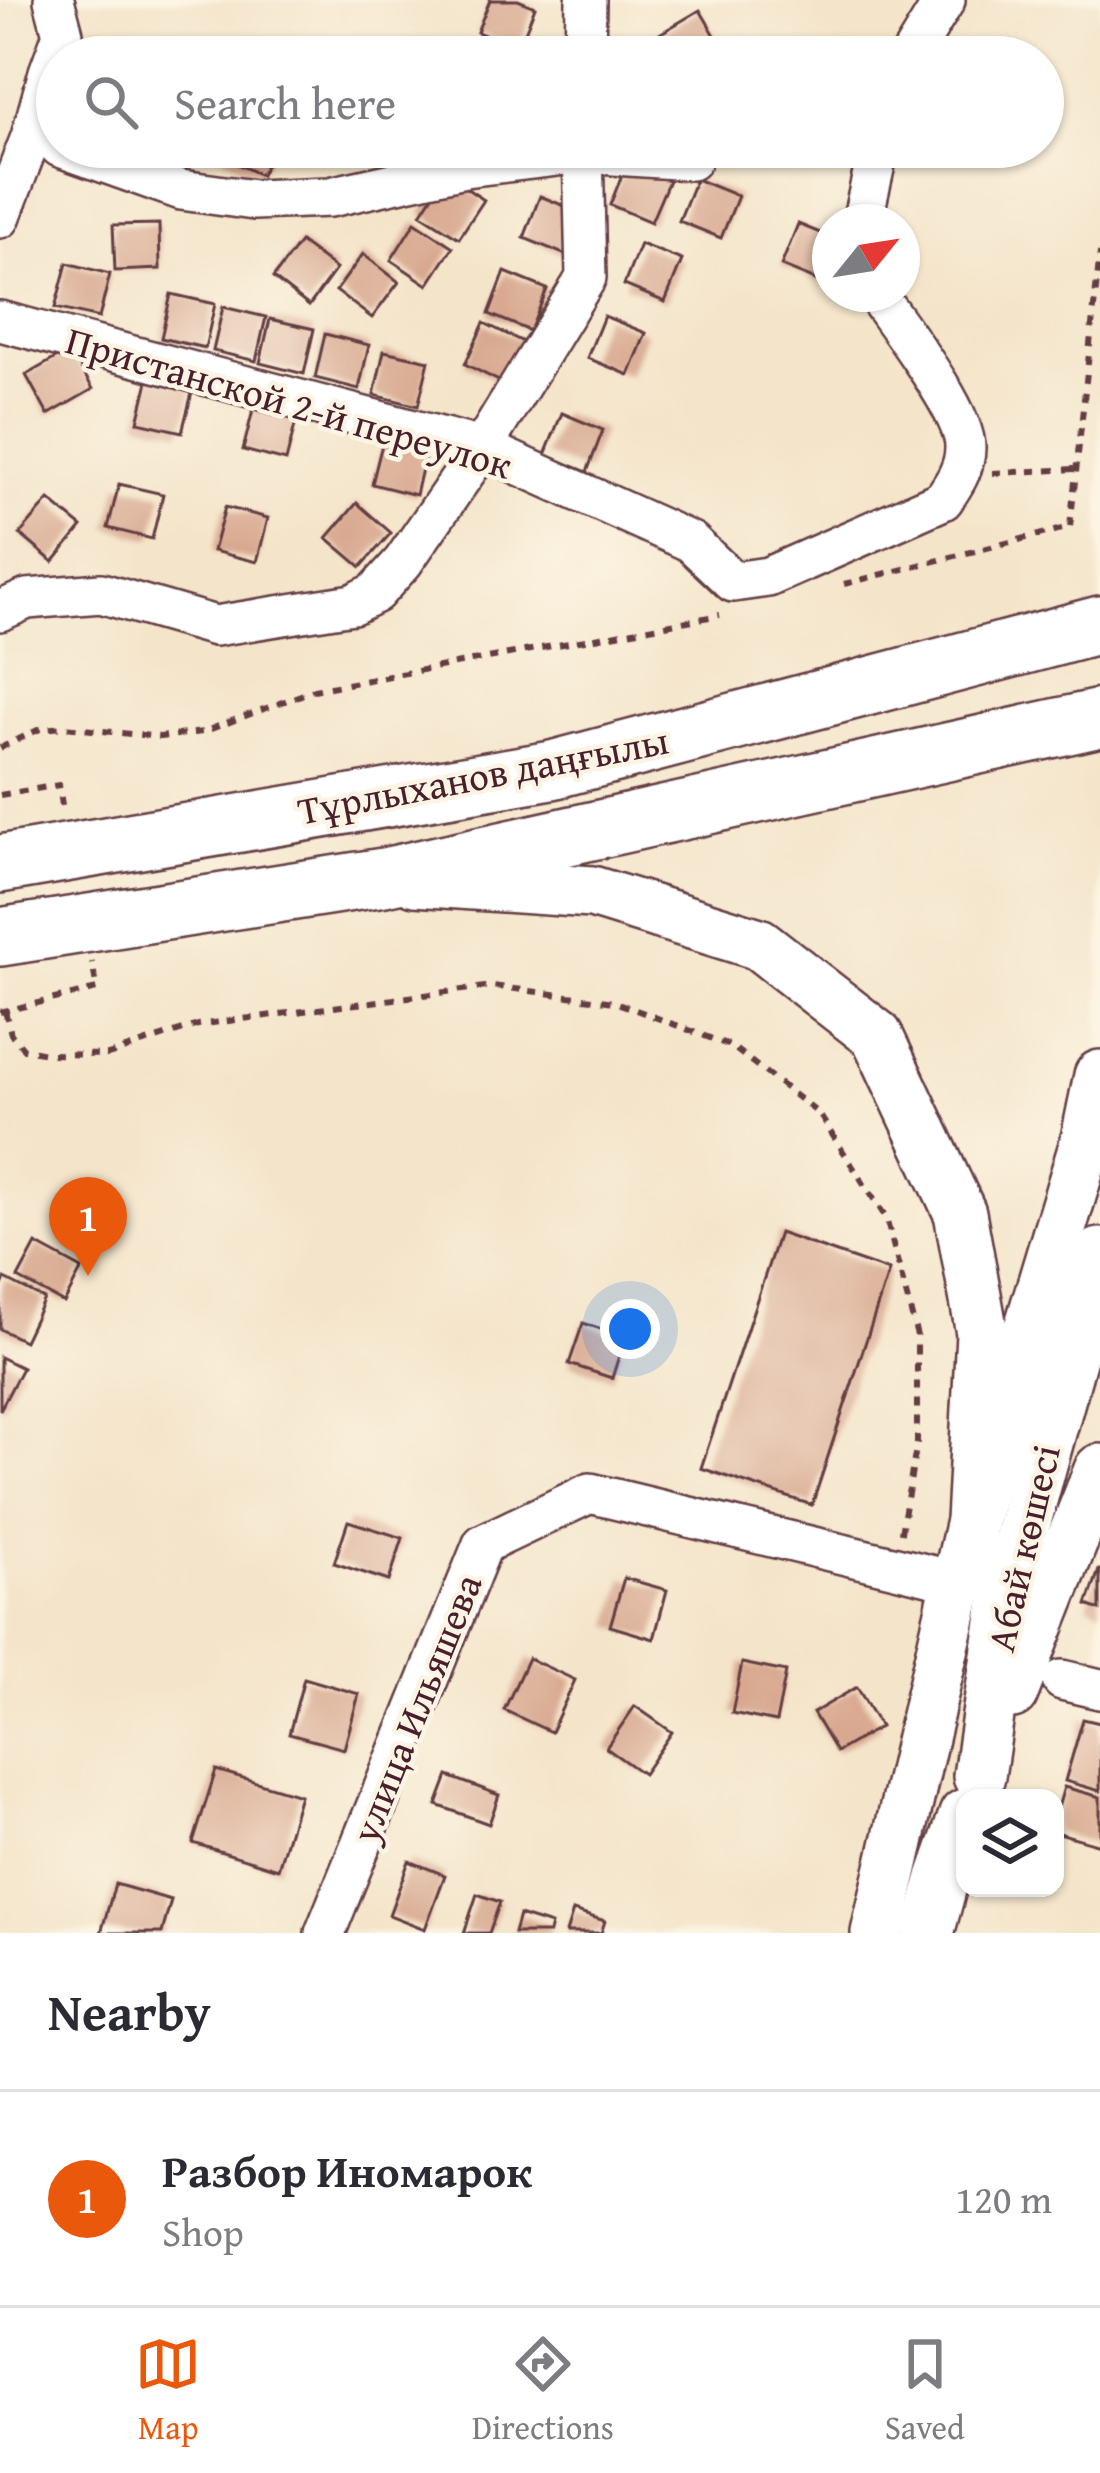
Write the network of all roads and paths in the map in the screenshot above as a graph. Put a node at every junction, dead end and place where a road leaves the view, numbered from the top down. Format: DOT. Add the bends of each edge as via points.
graph roads {
  1 [pos="54,0"];
  2 [pos="586,0"];
  3 [pos="945,0"];
  4 [pos="63,36"];
  5 [pos="585,36"];
  6 [pos="923,36"];
  7 [pos="36,163"];
  8 [pos="119,168"];
  9 [pos="460,168"];
  10 [pos="583,168"];
  11 [pos="874,168"];
  12 [pos="866,204"];
  13 [pos="0,218"];
  14 [pos="1100,253"];
  15 [pos="888,312"];
  16 [pos="0,321"];
  17 [pos="482,448"];
  18 [pos="1076,469"];
  19 [pos="959,475"];
  20 [pos="844,584"];
  21 [pos="0,611"];
  22 [pos="731,613"];
  23 [pos="1098,626"];
  24 [pos="1097,719"];
  25 [pos="0,748"];
  26 [pos="58,785"];
  27 [pos="0,795"];
  28 [pos="0,864"];
  29 [pos="384,878"];
  30 [pos="0,937"];
  31 [pos="97,989"];
  32 [pos="2,1011"];
  33 [pos="1100,1076"];
  34 [pos="1100,1254"];
  35 [pos="1100,1470"];
  36 [pos="972,1521"];
  37 [pos="895,1567"];
  38 [pos="958,1582"];
  39 [pos="973,1789"];
  40 [pos="975,1789"];
  41 [pos="956,1846"];
  42 [pos="325,1933"];
  43 [pos="877,1933"];
  44 [pos="928,1933"];
  1 -- 4 [label="street"];
  2 -- 5 [label="street"];
  3 -- 6 [label="street"];
  7 -- 13 [label="street"];
  8 -- 9 [label="street" via="181,190 254,200 330,197"];
  10 -- 17 [label="street" via="586,278"];
  11 -- 12 [label="street"];
  14 -- 18 [label="path"];
  15 -- 19 [label="street" via="954,412 966,446"];
  16 -- 17 [label="street, Пристанской 2-й переулок"];
  17 -- 19 [label="street, Пристанской 2-й переулок" via="691,542 733,582 768,577 944,500"];
  17 -- 21 [label="street" via="403,562 353,604 215,626 101,592 27,598"];
  18 -- 19 [label="path"];
  18 -- 20 [label="path" via="1070,527"];
  22 -- 25 [label="path" via="314,690 203,732 160,737 64,727"];
  23 -- 28 [label="highway, Тұрлыханов даңғылы" via="552,770"];
  24 -- 29 [label="highway, Тұрлыханов даңғылы"];
  26 -- 27 [label="path"];
  29 -- 30 [label="highway, Тұрлыханов даңғылы"];
  29 -- 36 [label="main road" via="592,892 759,944 877,1036 960,1213 982,1333"];
  31 -- 32 [label="path"];
  32 -- 37 [label="path" via="24,1049 108,1055 198,1025 492,986 615,1002 731,1046 819,1114 886,1218 917,1336 917,1443"];
  33 -- 36 [label="main road, Абай көшесі"];
  34 -- 39 [label="main road, Абай көшесі" via="1008,1582"];
  35 -- 40 [label="main road"];
  36 -- 38 [label="main road, Абай көшесі"];
  37 -- 38 [label="street, улица Ильяшева"];
  37 -- 42 [label="street, улица Ильяшева" via="590,1492 483,1544"];
  38 -- 43 [label="main road, Абай көшесі"];
  41 -- 44 [label="main road"];
}
